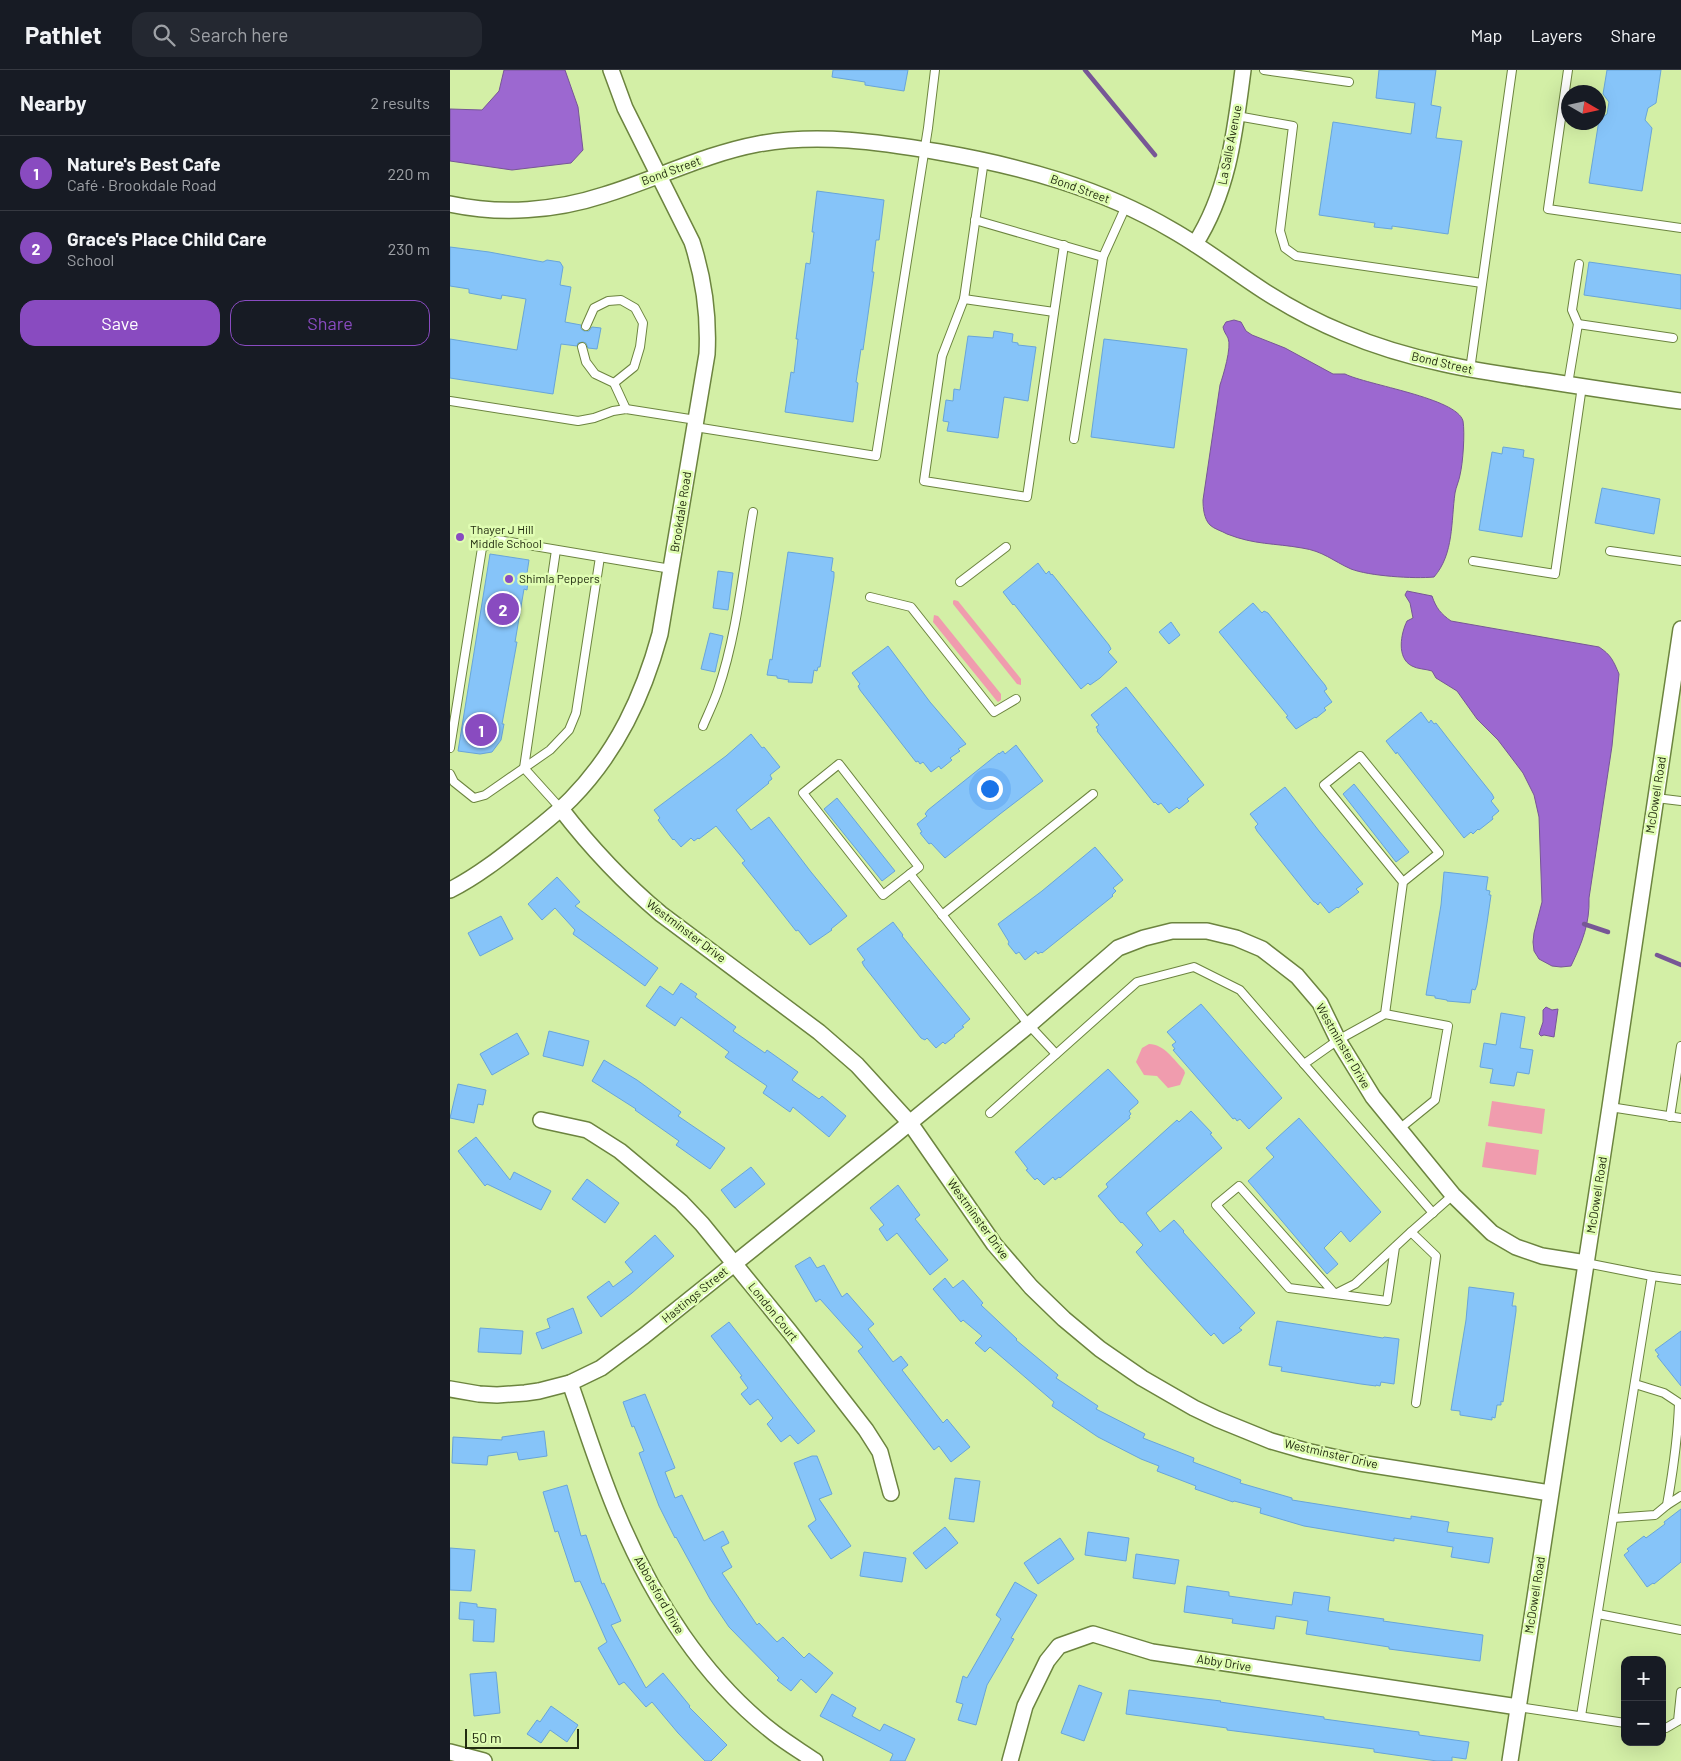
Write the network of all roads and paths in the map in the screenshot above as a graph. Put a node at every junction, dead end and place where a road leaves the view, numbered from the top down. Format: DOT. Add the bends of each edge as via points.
graph roads {
  1 [pos="611,70"];
  2 [pos="935,70"];
  3 [pos="1243,70"];
  4 [pos="1264,70"];
  5 [pos="1512,70"];
  6 [pos="1568,70"];
  7 [pos="1349,82"];
  8 [pos="1237,116"];
  9 [pos="924,150"];
  10 [pos="984,160"];
  11 [pos="658,175"];
  12 [pos="450,204"];
  13 [pos="1126,206"];
  14 [pos="975,220"];
  15 [pos="1681,228"];
  16 [pos="1195,244"];
  17 [pos="1064,245"];
  18 [pos="1103,258"];
  19 [pos="1579,264"];
  20 [pos="1482,283"];
  21 [pos="964,298"];
  22 [pos="1054,312"];
  23 [pos="1578,324"];
  24 [pos="586,326"];
  25 [pos="1673,338"];
  26 [pos="582,347"];
  27 [pos="1470,370"];
  28 [pos="614,383"];
  29 [pos="1575,385"];
  30 [pos="450,401"];
  31 [pos="1681,401"];
  32 [pos="626,409"];
  33 [pos="696,424"];
  34 [pos="1074,439"];
  35 [pos="753,512"];
  36 [pos="1006,548"];
  37 [pos="556,550"];
  38 [pos="1610,551"];
  39 [pos="600,556"];
  40 [pos="1473,561"];
  41 [pos="1681,561"];
  42 [pos="671,569"];
  43 [pos="960,582"];
  44 [pos="870,597"];
  45 [pos="1681,629"];
  46 [pos="1680,649"];
  47 [pos="1016,699"];
  48 [pos="703,726"];
  49 [pos="450,748"];
  50 [pos="524,768"];
  51 [pos="450,774"];
  52 [pos="1093,794"];
  53 [pos="1656,798"];
  54 [pos="1681,801"];
  55 [pos="561,809"];
  56 [pos="910,874"];
  57 [pos="1403,882"];
  58 [pos="450,890"];
  59 [pos="942,914"];
  60 [pos="1385,1014"];
  61 [pos="1029,1025"];
  62 [pos="1338,1040"];
  63 [pos="1681,1046"];
  64 [pos="1056,1054"];
  65 [pos="1304,1064"];
  66 [pos="1679,1074"];
  67 [pos="1610,1107"];
  68 [pos="990,1113"];
  69 [pos="1670,1117"];
  70 [pos="1681,1118"];
  71 [pos="541,1120"];
  72 [pos="910,1123"];
  73 [pos="1398,1130"];
  74 [pos="1453,1196"];
  75 [pos="1433,1213"];
  76 [pos="1411,1232"];
  77 [pos="1395,1246"];
  78 [pos="1586,1263"];
  79 [pos="734,1264"];
  80 [pos="1652,1276"];
  81 [pos="1681,1280"];
  82 [pos="1335,1294"];
  83 [pos="570,1383"];
  84 [pos="1635,1384"];
  85 [pos="450,1389"];
  86 [pos="1416,1403"];
  87 [pos="1680,1405"];
  88 [pos="890,1493"];
  89 [pos="1550,1493"];
  90 [pos="1681,1496"];
  91 [pos="1667,1505"];
  92 [pos="1613,1518"];
  93 [pos="1598,1614"];
  94 [pos="1681,1630"];
  95 [pos="1681,1692"];
  96 [pos="1518,1707"];
  97 [pos="1581,1716"];
  98 [pos="1621,1721"];
  99 [pos="1666,1728"];
  100 [pos="450,1752"];
  101 [pos="484,1761"];
  102 [pos="815,1761"];
  103 [pos="1010,1761"];
  104 [pos="1510,1761"];
  1 -- 11 [label="street, Brookdale Road" via="625,108"];
  2 -- 9 [label="lane"];
  3 -- 8 [label="street, La Salle Avenue"];
  4 -- 7 [label="lane"];
  5 -- 20 [label="lane"];
  6 -- 15 [label="lane" via="1548,209"];
  8 -- 16 [label="street, La Salle Avenue" via="1224,182 1207,226"];
  8 -- 20 [label="lane" via="1293,126 1280,232 1285,248 1296,256"];
  9 -- 10 [label="street, Bond Street"];
  9 -- 11 [label="street, Bond Street" via="844,139 778,141 734,149"];
  9 -- 33 [label="lane" via="876,456"];
  10 -- 13 [label="street, Bond Street" via="1058,180"];
  10 -- 14 [label="lane"];
  11 -- 12 [label="street, Bond Street" via="587,200 544,208 501,210"];
  11 -- 33 [label="street, Brookdale Road" via="692,242 707,307 706,354"];
  13 -- 16 [label="street, Bond Street"];
  13 -- 18 [label="lane"];
  14 -- 17 [label="lane"];
  14 -- 21 [label="lane"];
  16 -- 27 [label="street, Bond Street" via="1264,291 1343,333 1388,350"];
  17 -- 18 [label="lane"];
  17 -- 22 [label="lane"];
  18 -- 34 [label="lane"];
  19 -- 23 [label="lane" via="1572,310"];
  20 -- 27 [label="lane"];
  21 -- 22 [label="lane"];
  21 -- 22 [label="lane" via="942,356 924,481 1027,497"];
  23 -- 25 [label="lane"];
  23 -- 29 [label="lane"];
  24 -- 28 [label="lane" via="594,308 608,301 621,300 635,308 642,324 640,347 634,367"];
  26 -- 28 [label="lane" via="586,362 595,374"];
  27 -- 29 [label="street, Bond Street"];
  28 -- 32 [label="lane"];
  29 -- 31 [label="street, Bond Street"];
  29 -- 40 [label="lane" via="1555,574"];
  30 -- 32 [label="lane" via="578,420"];
  32 -- 33 [label="lane"];
  33 -- 42 [label="street, Brookdale Road"];
  35 -- 48 [label="lane" via="724,670"];
  36 -- 43 [label="lane"];
  37 -- 39 [label="lane"];
  37 -- 49 [label="lane" via="498,540 482,548"];
  37 -- 50 [label="lane"];
  38 -- 41 [label="lane"];
  39 -- 42 [label="lane"];
  39 -- 50 [label="lane" via="576,713 570,730 550,750"];
  42 -- 55 [label="street, Brookdale Road" via="660,634 639,698 610,752"];
  44 -- 47 [label="lane" via="911,607 994,712"];
  45 -- 46 [label="street, McDowell Road"];
  46 -- 53 [label="street, McDowell Road"];
  50 -- 51 [label="lane" via="485,795 474,798 454,782"];
  50 -- 55 [label="lane"];
  52 -- 59 [label="lane"];
  53 -- 54 [label="lane"];
  53 -- 67 [label="street, McDowell Road"];
  55 -- 58 [label="street, Brookdale Road" via="514,848"];
  55 -- 72 [label="street, Westminster Drive" via="593,848 640,896 819,1032 857,1065"];
  56 -- 56 [label="lane" via="883,895 803,793 839,764 919,866"];
  56 -- 59 [label="lane"];
  57 -- 57 [label="lane" via="1324,785 1360,756 1439,853"];
  57 -- 60 [label="lane"];
  59 -- 61 [label="lane"];
  60 -- 62 [label="lane"];
  60 -- 73 [label="lane" via="1448,1026 1434,1100"];
  61 -- 62 [label="street, Westminster Drive" via="1118,948 1172,932 1207,931 1262,949 1297,976 1320,1003"];
  61 -- 64 [label="lane"];
  61 -- 72 [label="street, Westminster Drive"];
  62 -- 65 [label="lane"];
  62 -- 73 [label="street, Westminster Drive" via="1372,1097"];
  63 -- 66 [label="lane"];
  64 -- 65 [label="lane" via="1137,982 1194,966 1240,990"];
  64 -- 68 [label="lane"];
  65 -- 75 [label="lane"];
  66 -- 69 [label="lane"];
  67 -- 69 [label="lane"];
  67 -- 78 [label="street, McDowell Road"];
  69 -- 70 [label="lane"];
  71 -- 79 [label="street, London Court" via="587,1130 620,1152 681,1202"];
  72 -- 79 [label="street, Hastings Street"];
  72 -- 89 [label="street, Westminster Drive" via="994,1244 1031,1287 1100,1349 1164,1392 1246,1431 1306,1451 1360,1463"];
  73 -- 74 [label="street, Westminster Drive"];
  74 -- 75 [label="lane"];
  74 -- 78 [label="street, Westminster Drive" via="1492,1233 1516,1247 1542,1256"];
  75 -- 76 [label="lane"];
  76 -- 77 [label="lane"];
  76 -- 86 [label="lane" via="1436,1256"];
  77 -- 82 [label="lane" via="1355,1284"];
  77 -- 82 [label="lane" via="1387,1300"];
  78 -- 80 [label="lane"];
  78 -- 89 [label="street, McDowell Road"];
  79 -- 83 [label="street, Hastings Street" via="616,1358"];
  79 -- 88 [label="street, London Court" via="866,1430 880,1452"];
  80 -- 81 [label="lane"];
  80 -- 84 [label="lane"];
  82 -- 82 [label="lane" via="1239,1186 1216,1205 1289,1288"];
  83 -- 85 [label="street, Hastings Street" via="512,1395"];
  83 -- 102 [label="street, Abbotsford Drive" via="618,1517 640,1565 670,1616 726,1688 774,1733"];
  84 -- 87 [label="lane" via="1664,1393"];
  84 -- 92 [label="lane"];
  87 -- 91 [label="lane"];
  89 -- 96 [label="street, McDowell Road"];
  90 -- 91 [label="lane"];
  91 -- 92 [label="lane" via="1655,1515"];
  92 -- 93 [label="lane"];
  93 -- 94 [label="lane"];
  93 -- 97 [label="lane"];
  95 -- 99 [label="lane" via="1678,1720"];
  96 -- 97 [label="lane"];
  96 -- 103 [label="street, Abby Drive" via="1152,1652 1093,1634 1059,1646 1047,1661 1024,1706"];
  96 -- 104 [label="street, McDowell Road"];
  97 -- 98 [label="lane"];
  100 -- 101 [label="street"];
}
